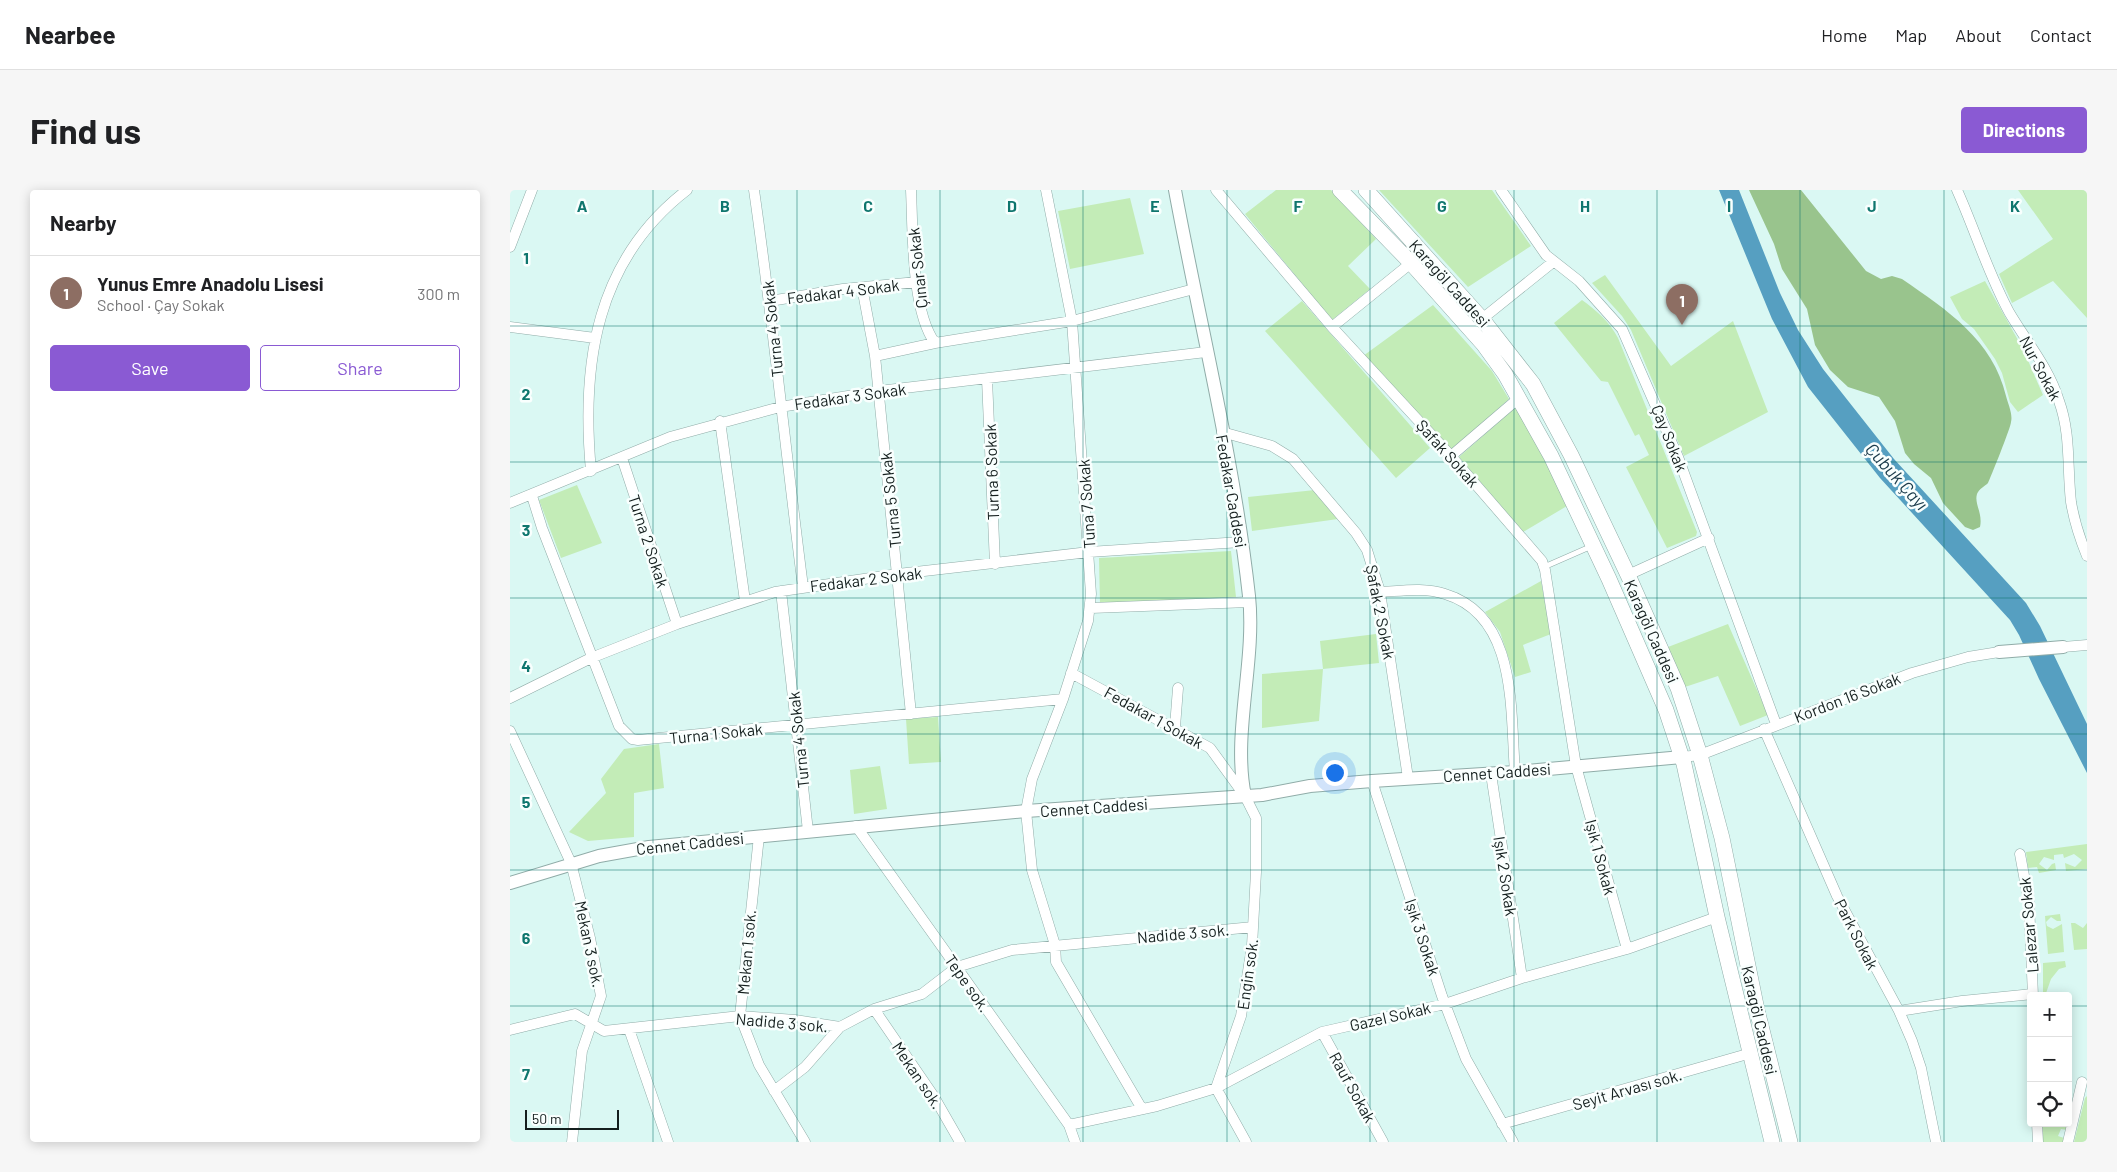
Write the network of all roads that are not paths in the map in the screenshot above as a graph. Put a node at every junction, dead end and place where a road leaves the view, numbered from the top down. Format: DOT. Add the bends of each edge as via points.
graph roads {
  1 [pos="532,190"];
  2 [pos="539,190"];
  3 [pos="687,190"];
  4 [pos="754,190"];
  5 [pos="911,190"];
  6 [pos="1046,190"];
  7 [pos="1175,190"];
  8 [pos="1216,190"];
  9 [pos="1340,190"];
  10 [pos="1366,190"];
  11 [pos="1501,190"];
  12 [pos="1957,190"];
  13 [pos="528,202"];
  14 [pos="510,247"];
  15 [pos="1553,262"];
  16 [pos="1411,263"];
  17 [pos="917,282"];
  18 [pos="862,287"];
  19 [pos="1194,289"];
  20 [pos="770,301"];
  21 [pos="1482,318"];
  22 [pos="1072,321"];
  23 [pos="1332,327"];
  24 [pos="510,328"];
  25 [pos="595,338"];
  26 [pos="935,343"];
  27 [pos="1206,352"];
  28 [pos="875,356"];
  29 [pos="1077,367"];
  30 [pos="987,380"];
  31 [pos="879,391"];
  32 [pos="1520,397"];
  33 [pos="780,407"];
  34 [pos="720,421"];
  35 [pos="1222,432"];
  36 [pos="1451,456"];
  37 [pos="622,458"];
  38 [pos="591,471"];
  39 [pos="532,496"];
  40 [pos="510,503"];
  41 [pos="1709,538"];
  42 [pos="1241,542"];
  43 [pos="1594,545"];
  44 [pos="1089,552"];
  45 [pos="2087,556"];
  46 [pos="995,564"];
  47 [pos="1544,567"];
  48 [pos="898,574"];
  49 [pos="1628,575"];
  50 [pos="803,587"];
  51 [pos="781,590"];
  52 [pos="1380,592"];
  53 [pos="745,601"];
  54 [pos="1249,602"];
  55 [pos="1091,608"];
  56 [pos="677,624"];
  57 [pos="2087,645"];
  58 [pos="2063,647"];
  59 [pos="1998,652"];
  60 [pos="591,658"];
  61 [pos="1071,673"];
  62 [pos="1178,688"];
  63 [pos="510,698"];
  64 [pos="1063,699"];
  65 [pos="911,714"];
  66 [pos="1776,724"];
  67 [pos="796,725"];
  68 [pos="1175,728"];
  69 [pos="1764,729"];
  70 [pos="510,731"];
  71 [pos="1700,755"];
  72 [pos="1682,757"];
  73 [pos="1576,766"];
  74 [pos="1515,772"];
  75 [pos="1491,774"];
  76 [pos="1408,778"];
  77 [pos="1372,781"];
  78 [pos="1245,796"];
  79 [pos="1026,811"];
  80 [pos="856,826"];
  81 [pos="808,831"];
  82 [pos="759,836"];
  83 [pos="2020,854"];
  84 [pos="571,863"];
  85 [pos="510,883"];
  86 [pos="1717,917"];
  87 [pos="1253,927"];
  88 [pos="1055,946"];
  89 [pos="1627,949"];
  90 [pos="957,967"];
  91 [pos="1522,978"];
  92 [pos="2033,992"];
  93 [pos="2027,995"];
  94 [pos="1445,1004"];
  95 [pos="874,1009"];
  96 [pos="1899,1011"];
  97 [pos="740,1016"];
  98 [pos="592,1024"];
  99 [pos="840,1027"];
  100 [pos="629,1029"];
  101 [pos="510,1030"];
  102 [pos="1322,1032"];
  103 [pos="1751,1053"];
  104 [pos="2082,1082"];
  105 [pos="1216,1088"];
  106 [pos="774,1091"];
  107 [pos="1142,1109"];
  108 [pos="1502,1124"];
  109 [pos="1069,1125"];
  110 [pos="2037,1127"];
  111 [pos="572,1142"];
  112 [pos="668,1142"];
  113 [pos="805,1142"];
  114 [pos="960,1142"];
  115 [pos="1075,1142"];
  116 [pos="1246,1142"];
  117 [pos="1383,1142"];
  118 [pos="1513,1142"];
  119 [pos="1772,1142"];
  120 [pos="1790,1142"];
  121 [pos="1936,1142"];
  122 [pos="2038,1142"];
  123 [pos="2068,1142"];
  1 -- 13 [label="street"];
  2 -- 13 [label="street"];
  3 -- 25 [label="street" via="648,226 634,247 605,300"];
  4 -- 20 [label="street, Turna 4 Sokak"];
  5 -- 17 [label="street, Çınar Sokak"];
  6 -- 22 [label="street, Tuna 7 Sokak"];
  7 -- 19 [label="street, Fedakar Caddesi"];
  8 -- 23 [label="street, Şafak Sokak"];
  9 -- 16 [label="main road"];
  10 -- 21 [label="main road, Karagöl Caddesi"];
  11 -- 15 [label="street, Çay Sokak"];
  12 -- 45 [label="street, Nur Sokak" via="1998,288 2059,398 2067,425 2071,501"];
  13 -- 14 [label="street"];
  15 -- 21 [label="street"];
  15 -- 41 [label="street, Çay Sokak" via="1579,281 1622,329"];
  16 -- 23 [label="street"];
  16 -- 32 [label="main road" via="1484,346"];
  17 -- 18 [label="street, Fedakar 4 Sokak"];
  17 -- 26 [label="street, Çınar Sokak" via="924,324"];
  18 -- 20 [label="street, Fedakar 4 Sokak"];
  18 -- 28 [label="street, Turna 5 Sokak"];
  19 -- 22 [label="street"];
  19 -- 27 [label="street, Fedakar Caddesi"];
  20 -- 33 [label="street, Turna 4 Sokak"];
  21 -- 49 [label="main road, Karagöl Caddesi" via="1516,360 1543,402"];
  22 -- 26 [label="street"];
  22 -- 29 [label="street, Tuna 7 Sokak"];
  23 -- 36 [label="street, Şafak Sokak"];
  24 -- 25 [label="street"];
  25 -- 38 [label="street" via="588,387"];
  26 -- 28 [label="street"];
  27 -- 29 [label="street, Fedakar 3 Sokak"];
  27 -- 35 [label="street, Fedakar Caddesi"];
  28 -- 31 [label="street, Turna 5 Sokak"];
  29 -- 30 [label="street, Fedakar 3 Sokak"];
  29 -- 44 [label="street, Tuna 7 Sokak"];
  30 -- 31 [label="street, Fedakar 3 Sokak"];
  30 -- 46 [label="street, Turna 6 Sokak"];
  31 -- 33 [label="street, Fedakar 3 Sokak"];
  31 -- 48 [label="street, Turna 5 Sokak"];
  32 -- 36 [label="street"];
  32 -- 43 [label="main road"];
  33 -- 34 [label="street, Fedakar 3 Sokak"];
  33 -- 50 [label="street, Turna 4 Sokak"];
  34 -- 37 [label="street, Fedakar 3 Sokak" via="670,437"];
  34 -- 53 [label="street"];
  35 -- 42 [label="street, Fedakar Caddesi"];
  35 -- 52 [label="street, Şafak 2 Sokak" via="1272,446 1293,459 1363,544"];
  36 -- 47 [label="street, Şafak Sokak" via="1536,552"];
  37 -- 38 [label="street, Fedakar 3 Sokak"];
  37 -- 56 [label="street, Turna 2 Sokak"];
  38 -- 39 [label="street, Fedakar 3 Sokak"];
  39 -- 40 [label="street, Fedakar 3 Sokak"];
  39 -- 60 [label="street, Turna 1 Sokak"];
  41 -- 49 [label="street"];
  41 -- 66 [label="street, Çay Sokak"];
  42 -- 44 [label="street, Fedakar 2 Sokak"];
  42 -- 54 [label="street, Fedakar Caddesi"];
  43 -- 47 [label="lane"];
  43 -- 72 [label="main road" via="1660,694"];
  44 -- 46 [label="street, Fedakar 2 Sokak"];
  44 -- 55 [label="street, Tuna 7 Sokak"];
  46 -- 48 [label="street, Fedakar 2 Sokak"];
  47 -- 73 [label="street, Şafak Sokak"];
  48 -- 50 [label="street, Fedakar 2 Sokak"];
  48 -- 65 [label="street, Turna 5 Sokak"];
  49 -- 71 [label="main road, Karagöl Caddesi" via="1678,688"];
  50 -- 51 [label="street, Fedakar 2 Sokak"];
  51 -- 53 [label="street, Fedakar 2 Sokak"];
  51 -- 67 [label="street, Turna 4 Sokak"];
  52 -- 74 [label="street" via="1430,590 1445,594 1474,609 1488,623 1506,673"];
  52 -- 76 [label="street, Şafak 2 Sokak"];
  53 -- 56 [label="street, Fedakar 2 Sokak"];
  54 -- 55 [label="street"];
  54 -- 78 [label="street, Fedakar Caddesi" via="1240,774"];
  55 -- 61 [label="street, Tuna 7 Sokak"];
  56 -- 60 [label="street, Fedakar 2 Sokak"];
  57 -- 58 [label="street"];
  58 -- 59 [label="street"];
  59 -- 66 [label="street, Kordon 16 Sokak" via="1912,673"];
  60 -- 63 [label="street, Fedakar 2 Sokak"];
  60 -- 67 [label="street, Turna 1 Sokak" via="619,726 632,739"];
  61 -- 64 [label="street, Tuna 7 Sokak"];
  61 -- 68 [label="street, Fedakar 1 Sokak"];
  62 -- 68 [label="street"];
  64 -- 65 [label="street, Turna 1 Sokak"];
  64 -- 79 [label="street, Tuna 7 Sokak" via="1035,770"];
  65 -- 67 [label="street, Turna 1 Sokak"];
  66 -- 69 [label="street, Kordon 16 Sokak"];
  67 -- 81 [label="street, Turna 4 Sokak"];
  68 -- 78 [label="street, Fedakar 1 Sokak" via="1215,753"];
  69 -- 71 [label="street, Kordon 16 Sokak"];
  69 -- 96 [label="street, Park Sokak" via="1837,896"];
  70 -- 84 [label="street, Mekan 3 sok."];
  71 -- 72 [label="street, Kordon 16 Sokak"];
  71 -- 120 [label="main road, Karagöl Caddesi" via="1722,838 1757,1010"];
  72 -- 73 [label="street, Cennet Caddesi"];
  72 -- 86 [label="main road"];
  73 -- 74 [label="street, Cennet Caddesi"];
  73 -- 89 [label="street, Işık 1 Sokak"];
  74 -- 75 [label="street, Cennet Caddesi"];
  75 -- 76 [label="street, Cennet Caddesi"];
  75 -- 91 [label="street, Işık 2 Sokak"];
  76 -- 77 [label="street, Cennet Caddesi"];
  77 -- 78 [label="street, Cennet Caddesi"];
  77 -- 94 [label="street, Işık 3 Sokak"];
  78 -- 79 [label="street, Cennet Caddesi"];
  78 -- 87 [label="street, Engin sok." via="1256,818"];
  79 -- 80 [label="street, Cennet Caddesi"];
  79 -- 88 [label="street, Tuna 7 Sokak" via="1032,870"];
  80 -- 81 [label="street, Cennet Caddesi"];
  80 -- 90 [label="street, Tepe sok."];
  81 -- 82 [label="street, Cennet Caddesi"];
  82 -- 84 [label="street, Cennet Caddesi" via="626,850"];
  82 -- 97 [label="street, Mekan 1 sok."];
  83 -- 92 [label="street, Lalezar Sokak" via="2029,904"];
  84 -- 85 [label="street, Cennet Caddesi"];
  84 -- 98 [label="street, Mekan 3 sok." via="601,996"];
  86 -- 89 [label="street, Gazel Sokak"];
  86 -- 103 [label="main road"];
  87 -- 88 [label="street, Nadide 3 sok."];
  87 -- 105 [label="street, Engin sok." via="1241,1016"];
  88 -- 90 [label="street, Nadide 3 sok." via="1012,950"];
  88 -- 107 [label="street, Tuna 7 Sokak" via="1056,962"];
  89 -- 91 [label="street, Gazel Sokak"];
  90 -- 95 [label="street, Nadide 3 sok." via="922,994"];
  90 -- 109 [label="street, Tepe sok."];
  91 -- 94 [label="street, Gazel Sokak"];
  93 -- 96 [label="street" via="1962,1000"];
  94 -- 102 [label="street, Gazel Sokak"];
  94 -- 108 [label="street, Işık 3 Sokak" via="1466,1059"];
  95 -- 99 [label="street, Nadide 3 sok."];
  95 -- 114 [label="street, Mekan sok." via="934,1095"];
  96 -- 121 [label="street, Park Sokak" via="1921,1068"];
  97 -- 99 [label="street, Nadide 3 sok."];
  97 -- 100 [label="street, Nadide 3 sok."];
  97 -- 106 [label="street, Mekan 1 sok." via="759,1066"];
  98 -- 100 [label="street, Nadide 3 sok." via="604,1031"];
  98 -- 101 [label="street, Nadide 3 sok." via="576,1014"];
  98 -- 111 [label="street, Mekan 3 sok." via="582,1051"];
  99 -- 106 [label="street" via="804,1066"];
  100 -- 112 [label="street"];
  102 -- 105 [label="street, Gazel Sokak"];
  102 -- 117 [label="street, Rauf Sokak"];
  103 -- 108 [label="street, Seyit Arvası sok."];
  103 -- 119 [label="main road"];
  104 -- 123 [label="street"];
  105 -- 107 [label="street, Gazel Sokak"];
  105 -- 116 [label="street"];
  106 -- 113 [label="street, Mekan 1 sok."];
  107 -- 109 [label="street, Gazel Sokak"];
  108 -- 118 [label="street, Işık 3 Sokak"];
  109 -- 115 [label="street, Tepe sok."];
  110 -- 122 [label="street"];
}
